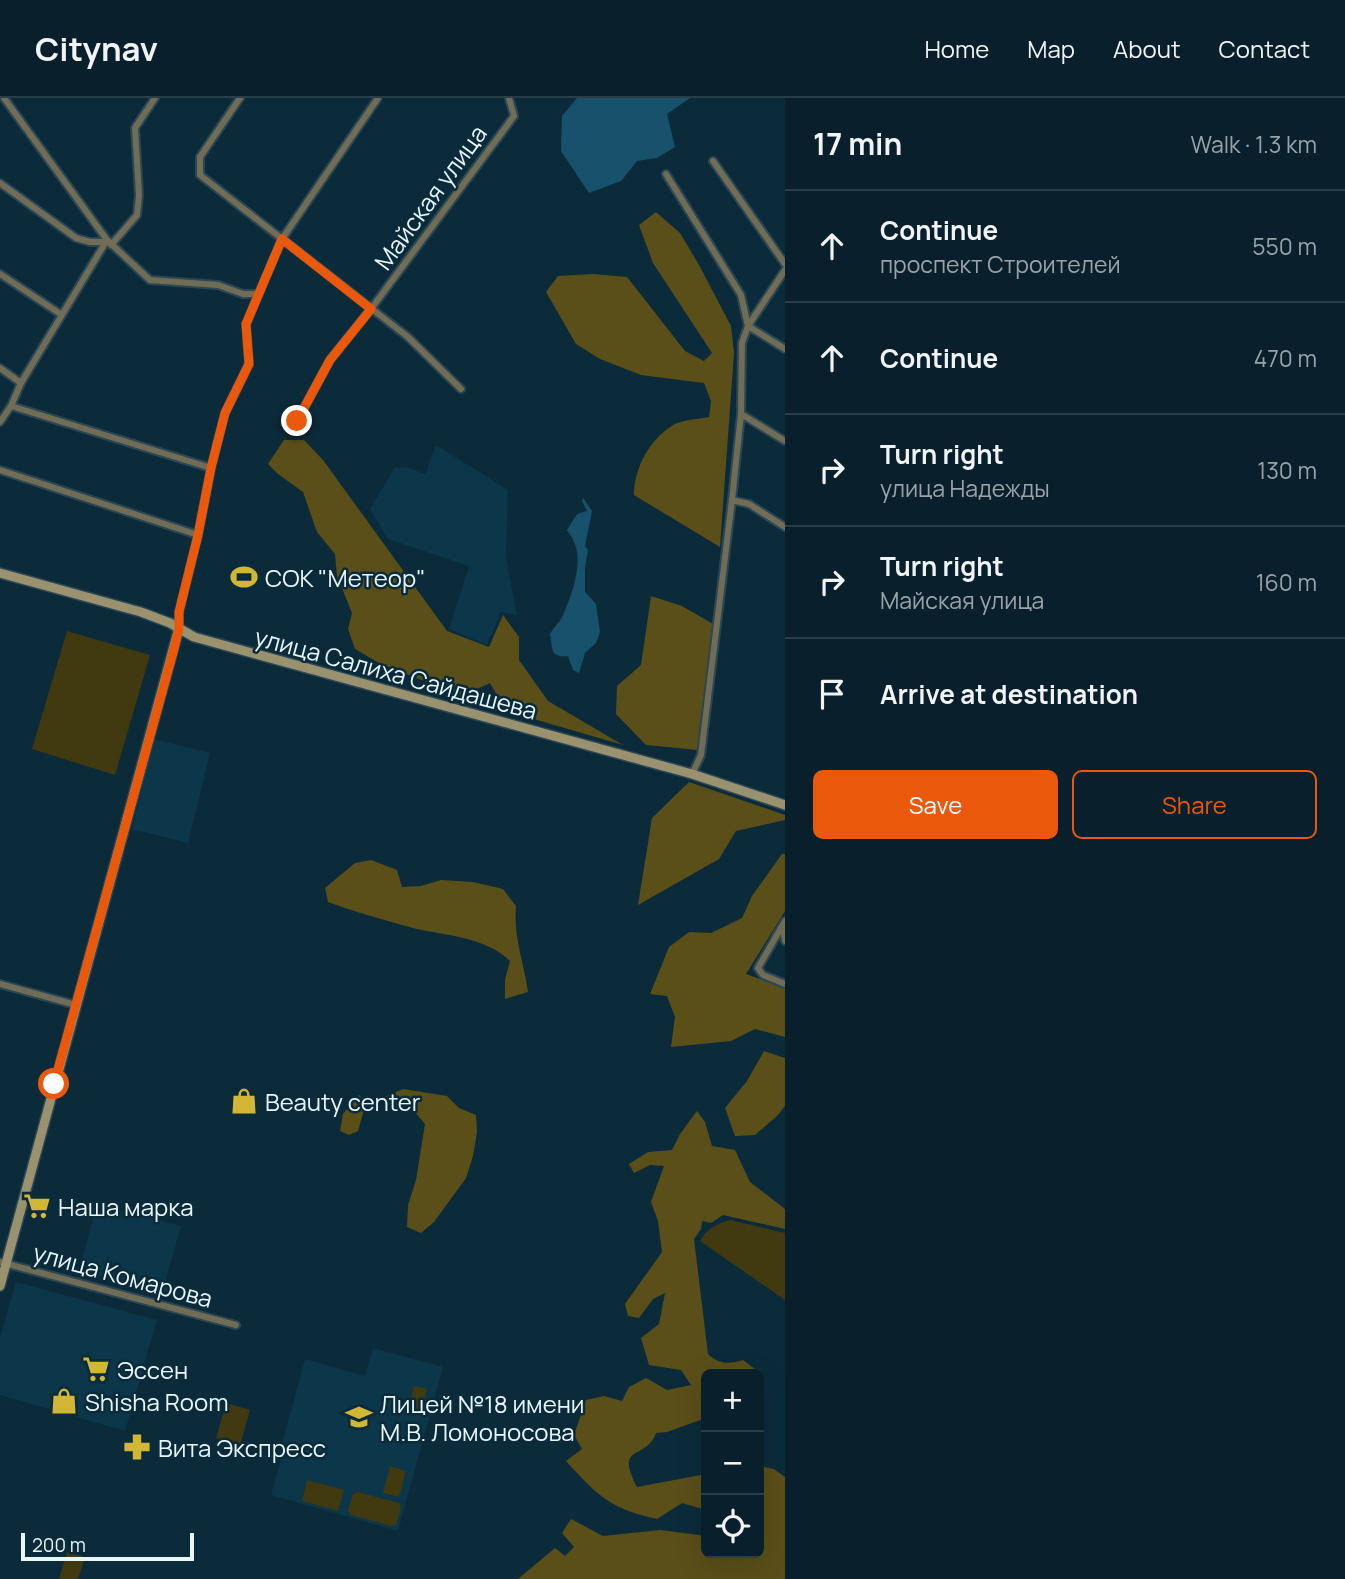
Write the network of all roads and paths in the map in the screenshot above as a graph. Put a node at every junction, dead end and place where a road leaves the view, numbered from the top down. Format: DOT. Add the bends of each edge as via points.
graph roads {
  1 [pos="4,98"];
  2 [pos="155,98"];
  3 [pos="240,98"];
  4 [pos="378,98"];
  5 [pos="509,98"];
  6 [pos="713,161"];
  7 [pos="666,174"];
  8 [pos="0,183"];
  9 [pos="282,239"];
  10 [pos="108,242"];
  11 [pos="785,264"];
  12 [pos="785,270"];
  13 [pos="0,274"];
  14 [pos="258,294"];
  15 [pos="371,309"];
  16 [pos="62,316"];
  17 [pos="748,327"];
  18 [pos="785,349"];
  19 [pos="0,368"];
  20 [pos="21,383"];
  21 [pos="461,389"];
  22 [pos="11,407"];
  23 [pos="741,414"];
  24 [pos="297,421"];
  25 [pos="0,422"];
  26 [pos="785,441"];
  27 [pos="211,468"];
  28 [pos="0,470"];
  29 [pos="732,500"];
  30 [pos="785,527"];
  31 [pos="198,535"];
  32 [pos="0,573"];
  33 [pos="179,628"];
  34 [pos="692,774"];
  35 [pos="785,805"];
  36 [pos="784,923"];
  37 [pos="785,941"];
  38 [pos="0,984"];
  39 [pos="785,984"];
  40 [pos="76,1005"];
  41 [pos="3,1262"];
  42 [pos="0,1286"];
  43 [pos="236,1325"];
  1 -- 10 [label="street"];
  2 -- 10 [label="street" via="135,128 138,215"];
  3 -- 9 [label="street" via="200,157 200,176"];
  4 -- 9 [label="street"];
  5 -- 15 [label="street, Майская улица" via="514,116"];
  6 -- 11 [label="street"];
  7 -- 17 [label="street" via="741,295"];
  8 -- 10 [label="street" via="76,238"];
  9 -- 14 [label="street"];
  9 -- 15 [label="street"];
  10 -- 14 [label="street" via="150,280 218,285"];
  10 -- 16 [label="street"];
  12 -- 17 [label="street"];
  13 -- 16 [label="street"];
  14 -- 27 [label="street" via="246,324 249,364 225,413"];
  15 -- 21 [label="street" via="408,337"];
  15 -- 24 [label="street, Майская улица" via="330,360"];
  16 -- 20 [label="street"];
  17 -- 18 [label="street"];
  17 -- 23 [label="street" via="742,343"];
  19 -- 20 [label="street"];
  20 -- 22 [label="street"];
  22 -- 25 [label="street"];
  22 -- 27 [label="street"];
  23 -- 26 [label="street"];
  23 -- 29 [label="street"];
  27 -- 31 [label="street"];
  28 -- 31 [label="street"];
  29 -- 30 [label="street" via="749,504"];
  29 -- 34 [label="street" via="701,755"];
  31 -- 33 [label="street"];
  32 -- 33 [label="street, улица Салиха Сайдашева" via="141,612"];
  33 -- 34 [label="street, улица Салиха Сайдашева" via="194,638"];
  33 -- 40 [label="street"];
  34 -- 35 [label="street, улица Салиха Сайдашева"];
  36 -- 37 [label="street"];
  36 -- 39 [label="street" via="758,968"];
  38 -- 40 [label="street"];
  40 -- 41 [label="street"];
  41 -- 42 [label="street"];
  41 -- 43 [label="street, улица Комарова"];
}
